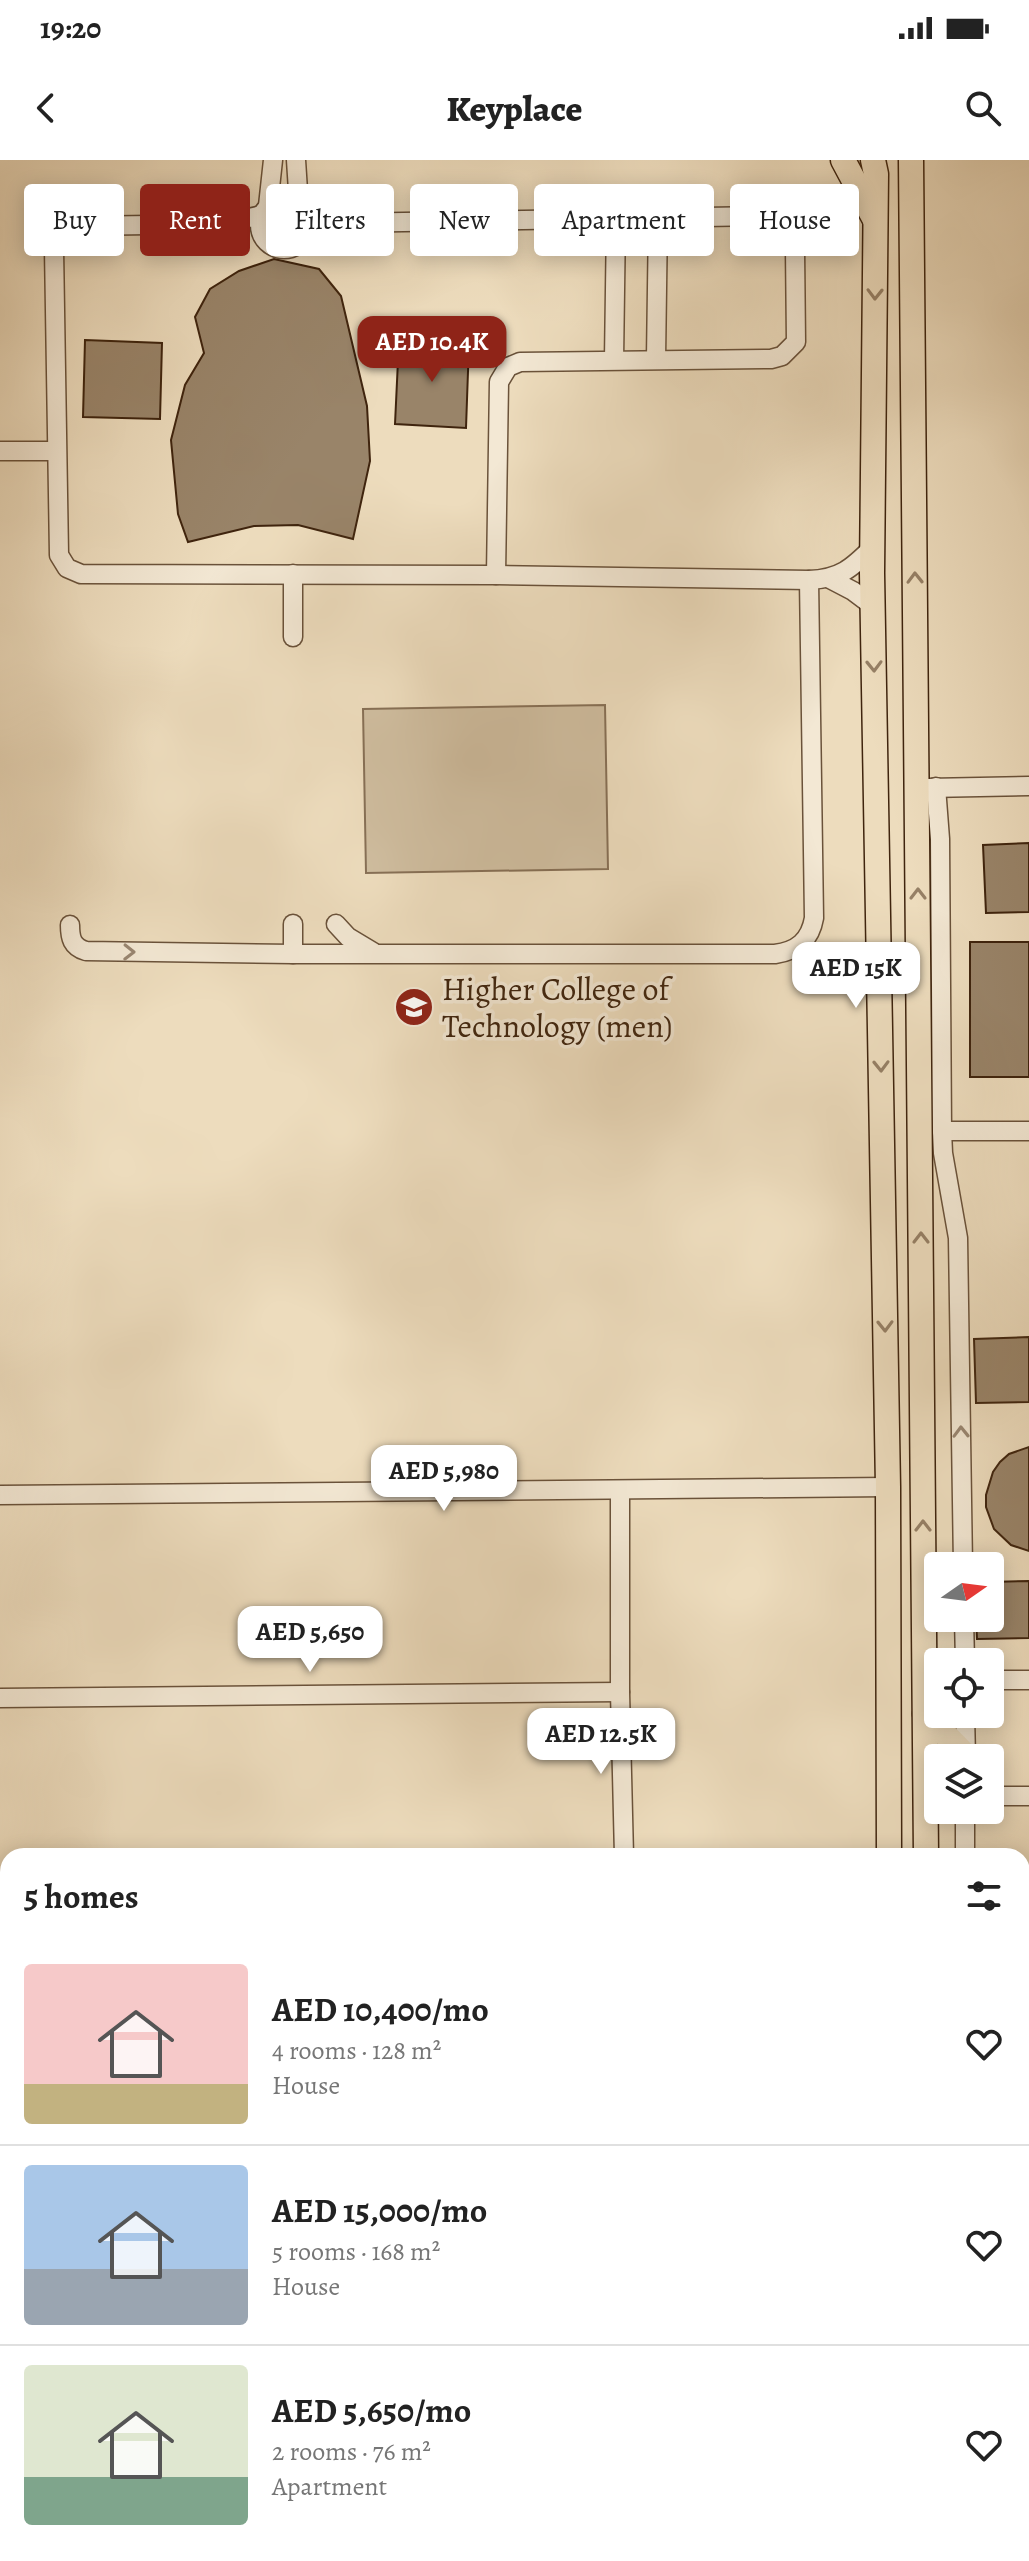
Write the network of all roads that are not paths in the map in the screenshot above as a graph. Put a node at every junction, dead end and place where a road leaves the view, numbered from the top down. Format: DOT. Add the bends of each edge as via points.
graph roads {
  1 [pos="273,160"];
  2 [pos="296,160"];
  3 [pos="843,160"];
  4 [pos="873,160"];
  5 [pos="911,160"];
  6 [pos="299,184"];
  7 [pos="265,210"];
  8 [pos="250,215"];
  9 [pos="714,217"];
  10 [pos="534,221"];
  11 [pos="394,222"];
  12 [pos="876,222"];
  13 [pos="140,225"];
  14 [pos="250,232"];
  15 [pos="262,236"];
  16 [pos="266,239"];
  17 [pos="615,256"];
  18 [pos="657,256"];
  19 [pos="656,359"];
  20 [pos="614,360"];
  21 [pos="0,451"];
  22 [pos="55,451"];
  23 [pos="873,547"];
  24 [pos="293,574"];
  25 [pos="496,575"];
  26 [pos="830,579"];
  27 [pos="809,580"];
  28 [pos="873,606"];
  29 [pos="293,637"];
  30 [pos="1029,786"];
  31 [pos="927,788"];
  32 [pos="293,924"];
  33 [pos="336,924"];
  34 [pos="70,925"];
  35 [pos="293,954"];
  36 [pos="380,954"];
  37 [pos="942,1131"];
  38 [pos="1029,1131"];
  39 [pos="888,1487"];
  40 [pos="620,1491"];
  41 [pos="0,1495"];
  42 [pos="963,1552"];
  43 [pos="925,1648"];
  44 [pos="1004,1680"];
  45 [pos="1029,1680"];
  46 [pos="620,1692"];
  47 [pos="0,1698"];
  48 [pos="925,1728"];
  49 [pos="938,1728"];
  50 [pos="954,1744"];
  51 [pos="1004,1796"];
  52 [pos="1029,1796"];
  53 [pos="965,1824"];
  54 [pos="624,1848"];
  55 [pos="889,1848"];
  56 [pos="926,1848"];
  57 [pos="965,1848"];
  1 -- 7 [label="street"];
  2 -- 6 [label="street"];
  3 -- 12 [label="main road"];
  4 -- 12 [label="main road"];
  31 -- 5 [label="main road, one-way"];
  7 -- 8 [label="street"];
  7 -- 15 [label="street" via="259,225"];
  9 -- 19 [label="street" via="767,216 791,234 796,342 771,359"];
  10 -- 11 [label="street"];
  12 -- 23 [label="main road, one-way"];
  13 -- 22 [label="street" via="78,226 61,234 54,249"];
  14 -- 15 [label="street"];
  15 -- 16 [label="street"];
  17 -- 20 [label="street"];
  18 -- 19 [label="street"];
  19 -- 20 [label="street"];
  20 -- 25 [label="street" via="520,362 508,367 499,382"];
  21 -- 22 [label="street"];
  22 -- 24 [label="street" via="59,555 67,568 81,574"];
  23 -- 26 [label="street"];
  23 -- 28 [label="main road"];
  24 -- 25 [label="street"];
  24 -- 29 [label="street"];
  25 -- 27 [label="street"];
  26 -- 27 [label="street"];
  26 -- 28 [label="street"];
  27 -- 36 [label="street" via="814,918 812,930 797,948 775,954"];
  28 -- 39 [label="main road, one-way"];
  30 -- 31 [label="street"];
  31 -- 37 [label="street" via="940,831"];
  43 -- 31 [label="main road, one-way"];
  32 -- 35 [label="street"];
  33 -- 36 [label="street" via="355,943"];
  34 -- 35 [label="street, one-way" via="70,938 86,951"];
  35 -- 36 [label="street"];
  37 -- 38 [label="street"];
  42 -- 37 [label="street, one-way" via="958,1238"];
  39 -- 40 [label="street"];
  39 -- 55 [label="main road"];
  40 -- 41 [label="street"];
  40 -- 46 [label="street"];
  44 -- 45 [label="street"];
  46 -- 47 [label="street"];
  46 -- 54 [label="street"];
  48 -- 56 [label="main road"];
  49 -- 50 [label="main road"];
  51 -- 52 [label="street"];
  53 -- 57 [label="street"];
}
